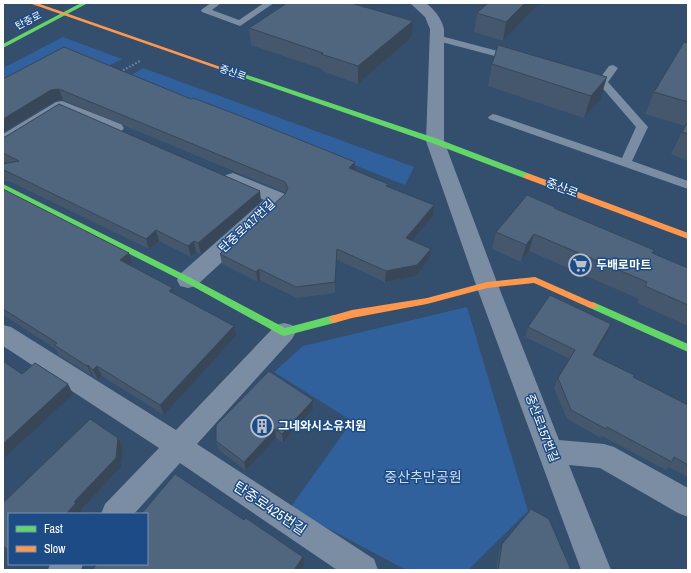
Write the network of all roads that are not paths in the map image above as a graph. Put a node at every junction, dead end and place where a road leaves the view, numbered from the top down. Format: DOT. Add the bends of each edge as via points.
graph roads {
  1 [pos="32,3"];
  2 [pos="85,3"];
  3 [pos="217,3"];
  4 [pos="270,3"];
  5 [pos="423,4"];
  6 [pos="64,15"];
  7 [pos="437,38"];
  8 [pos="3,46"];
  9 [pos="526,61"];
  10 [pos="613,68"];
  11 [pos="580,76"];
  12 [pos="603,82"];
  13 [pos="493,117"];
  14 [pos="134,137"];
  15 [pos="435,141"];
  16 [pos="3,142"];
  17 [pos="625,164"];
  18 [pos="213,171"];
  19 [pos="688,185"];
  20 [pos="3,187"];
  21 [pos="688,236"];
  22 [pos="188,280"];
  23 [pos="487,285"];
  24 [pos="284,332"];
  25 [pos="3,334"];
  26 [pos="688,348"];
  27 [pos="178,446"];
  28 [pos="551,451"];
  29 [pos="688,503"];
  30 [pos="116,513"];
  31 [pos="363,570"];
  32 [pos="596,570"];
  1 -- 6 [label="main road, 중산로"];
  2 -- 6 [label="main road, 탄중로"];
  3 -- 4 [label="lane" via="205,10 240,23"];
  5 -- 7 [label="street" via="435,20"];
  6 -- 8 [label="main road, 탄중로"];
  6 -- 15 [label="main road, 중산로"];
  7 -- 9 [label="lane"];
  7 -- 15 [label="street"];
  10 -- 12 [label="lane"];
  11 -- 12 [label="lane"];
  12 -- 17 [label="lane" via="642,127"];
  13 -- 17 [label="lane"];
  14 -- 16 [label="street" via="62,106"];
  15 -- 21 [label="main road, 중산로"];
  15 -- 23 [label="street, 중산로157번길"];
  17 -- 19 [label="lane"];
  18 -- 22 [label="street, 탄중로417번길" via="278,199"];
  20 -- 22 [label="main road"];
  22 -- 24 [label="main road"];
  23 -- 24 [label="main road" via="427,301 352,314"];
  23 -- 26 [label="main road" via="536,280"];
  23 -- 28 [label="street, 중산로157번길"];
  24 -- 27 [label="street"];
  25 -- 27 [label="street"];
  27 -- 30 [label="street"];
  27 -- 31 [label="street, 탄중로425번길"];
  28 -- 29 [label="street" via="604,456"];
  28 -- 32 [label="street, 중산로157번길"];
}
